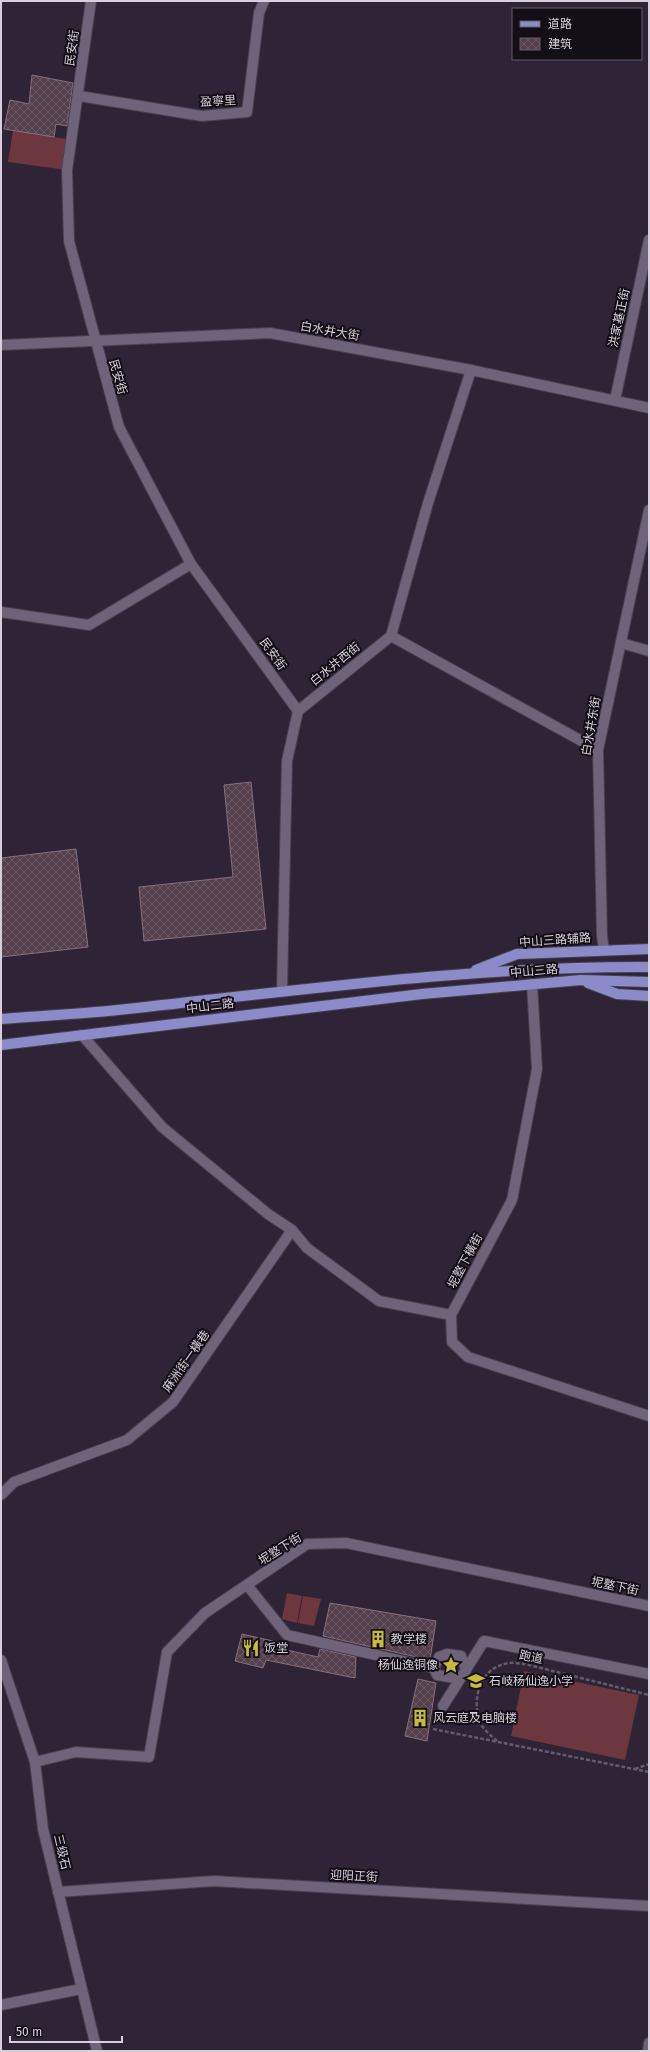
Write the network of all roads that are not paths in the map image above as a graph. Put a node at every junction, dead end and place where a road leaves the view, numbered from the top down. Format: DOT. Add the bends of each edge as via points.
graph roads {
  1 [pos="91,1"];
  2 [pos="264,1"];
  3 [pos="79,96"];
  4 [pos="649,240"];
  5 [pos="94,341"];
  6 [pos="1,345"];
  7 [pos="471,370"];
  8 [pos="615,400"];
  9 [pos="649,408"];
  10 [pos="649,510"];
  11 [pos="191,564"];
  12 [pos="1,612"];
  13 [pos="391,636"];
  14 [pos="621,643"];
  15 [pos="649,651"];
  16 [pos="298,711"];
  17 [pos="598,750"];
  18 [pos="649,949"];
  19 [pos="604,950"];
  20 [pos="649,967"];
  21 [pos="467,973"];
  22 [pos="422,977"];
  23 [pos="581,980"];
  24 [pos="649,982"];
  25 [pos="532,984"];
  26 [pos="282,990"];
  27 [pos="422,994"];
  28 [pos="649,996"];
  29 [pos="1,1019"];
  30 [pos="82,1035"];
  31 [pos="1,1044"];
  32 [pos="292,1230"];
  33 [pos="451,1315"];
  34 [pos="649,1416"];
  35 [pos="1,1495"];
  36 [pos="247,1585"];
  37 [pos="649,1606"];
  38 [pos="1,1660"];
  39 [pos="434,1668"];
  40 [pos="649,1674"];
  41 [pos="463,1675"];
  42 [pos="443,1706"];
  43 [pos="35,1762"];
  44 [pos="58,1892"];
  45 [pos="649,1906"];
  46 [pos="81,1989"];
  47 [pos="1,2005"];
  48 [pos="649,2043"];
  49 [pos="97,2051"];
  50 [pos="648,2051"];
  1 -- 3 [label="street, 民安街"];
  2 -- 3 [label="street, 盈寧里" via="259,13 247,112 202,116"];
  3 -- 5 [label="street, 民安街" via="67,170 69,241"];
  4 -- 8 [label="street, 洪家基正街"];
  5 -- 6 [label="street, 白水井大街"];
  5 -- 7 [label="street, 白水井大街" via="270,333"];
  5 -- 11 [label="street, 民安街" via="119,427"];
  7 -- 8 [label="street, 白水井大街"];
  7 -- 13 [label="street" via="428,503"];
  8 -- 9 [label="street, 白水井大街"];
  10 -- 14 [label="street, 白水井东街"];
  11 -- 12 [label="street" via="89,625"];
  11 -- 16 [label="street, 民安街"];
  13 -- 16 [label="street, 白水井西街"];
  13 -- 17 [label="street"];
  14 -- 15 [label="street"];
  14 -- 17 [label="street, 白水井东街"];
  16 -- 26 [label="street" via="287,761"];
  17 -- 19 [label="street, 白水井东街"];
  18 -- 19 [label="main road, 中山三路辅路"];
  19 -- 21 [label="main road, 中山三路辅路" via="517,954"];
  20 -- 21 [label="main road, 中山三路" via="581,967"];
  21 -- 22 [label="main road, 中山三路"];
  22 -- 26 [label="main road, 中山二路"];
  23 -- 24 [label="main road, 中山三路"];
  23 -- 25 [label="main road, 中山三路"];
  23 -- 28 [label="main road" via="617,994"];
  25 -- 27 [label="main road, 中山三路"];
  25 -- 33 [label="street, 坭墪下橫街" via="537,1069 512,1200"];
  26 -- 29 [label="main road, 中山二路" via="117,1010"];
  27 -- 30 [label="main road, 中山二路"];
  30 -- 31 [label="main road, 中山二路"];
  30 -- 32 [label="street" via="162,1127 268,1214"];
  32 -- 33 [label="street" via="307,1248 379,1301"];
  32 -- 35 [label="street, 麻洲街一橫巷" via="173,1402 127,1440 14,1482"];
  33 -- 34 [label="street" via="452,1342 468,1357"];
  36 -- 37 [label="street, 坭墪下街" via="307,1544 346,1543"];
  36 -- 39 [label="street" via="287,1635"];
  36 -- 43 [label="street, 坭墪下街" via="205,1613 168,1652 149,1757 76,1752"];
  38 -- 43 [label="street, 三级石"];
  39 -- 41 [label="street" via="437,1675"];
  39 -- 41 [label="street" via="439,1657 447,1654 461,1656"];
  40 -- 41 [label="street" via="484,1641"];
  41 -- 42 [label="street"];
  43 -- 44 [label="street, 三级石" via="43,1829"];
  44 -- 45 [label="street, 迎阳正街" via="214,1881"];
  44 -- 46 [label="street, 三级石"];
  46 -- 47 [label="street"];
  46 -- 49 [label="street, 三级石"];
  48 -- 50 [label="street"];
}
